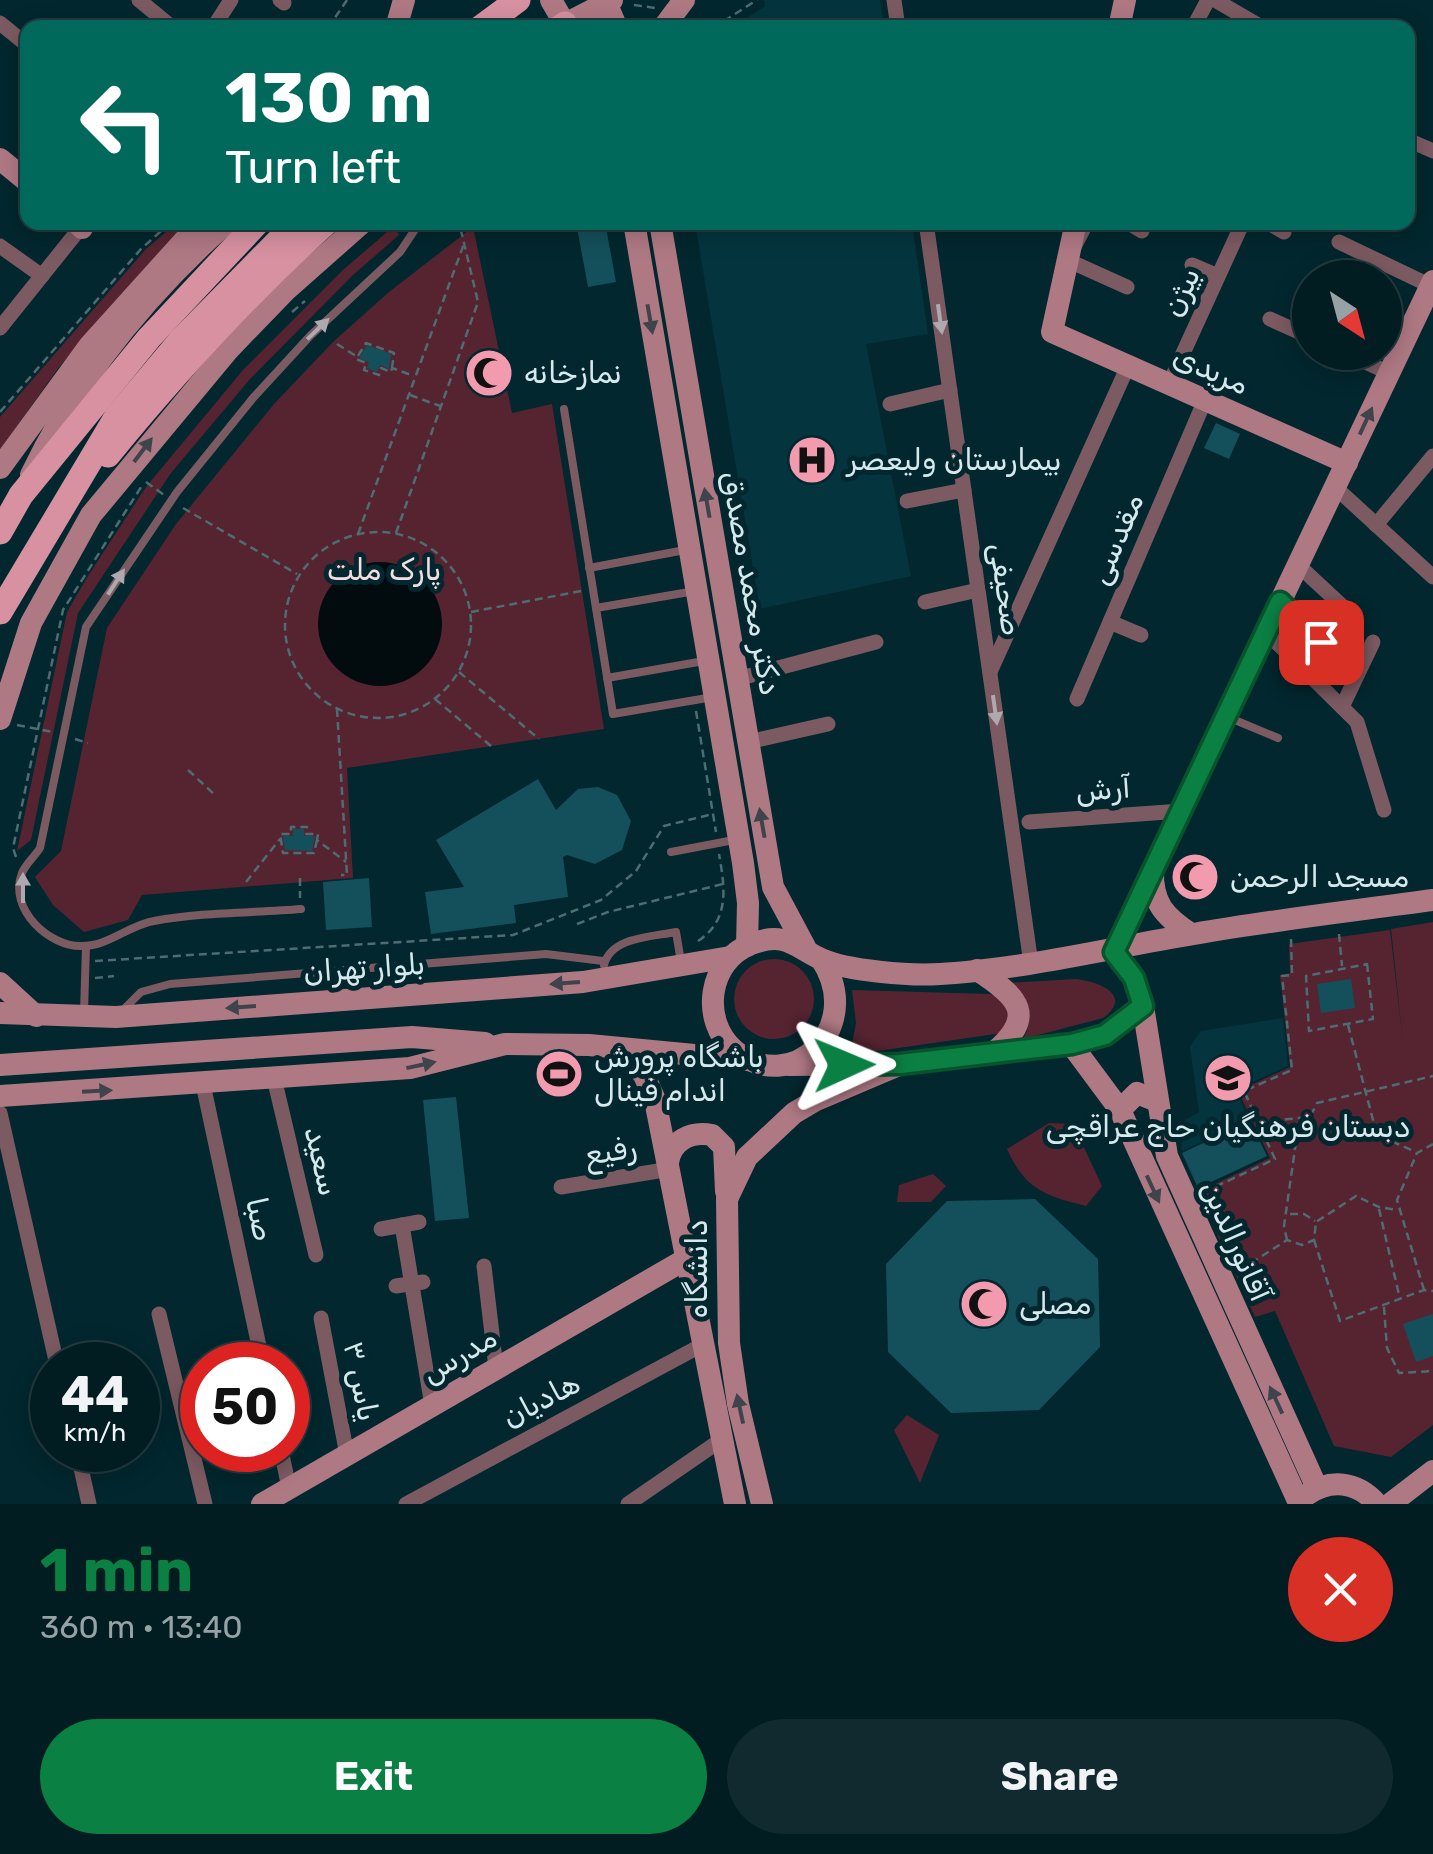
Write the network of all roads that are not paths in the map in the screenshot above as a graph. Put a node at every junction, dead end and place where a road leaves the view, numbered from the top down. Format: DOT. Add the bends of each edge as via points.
graph roads {
  1 [pos="138,0"];
  2 [pos="518,0"];
  3 [pos="684,0"];
  4 [pos="1216,0"];
  5 [pos="614,2"];
  6 [pos="662,18"];
  7 [pos="163,20"];
  8 [pos="491,20"];
  9 [pos="576,20"];
  10 [pos="1250,20"];
  11 [pos="0,23"];
  12 [pos="20,39"];
  13 [pos="0,159"];
  14 [pos="20,175"];
  15 [pos="76,230"];
  16 [pos="194,230"];
  17 [pos="219,230"];
  18 [pos="250,230"];
  19 [pos="289,230"];
  20 [pos="318,230"];
  21 [pos="354,230"];
  22 [pos="415,230"];
  23 [pos="635,230"];
  24 [pos="661,230"];
  25 [pos="927,230"];
  26 [pos="1074,230"];
  27 [pos="1084,230"];
  28 [pos="1238,230"];
  29 [pos="1281,230"];
  30 [pos="1284,232"];
  31 [pos="1339,242"];
  32 [pos="0,246"];
  33 [pos="1067,260"];
  34 [pos="1192,264"];
  35 [pos="42,276"];
  36 [pos="1218,276"];
  37 [pos="1432,283"];
  38 [pos="1128,288"];
  39 [pos="1270,319"];
  40 [pos="0,328"];
  41 [pos="1292,329"];
  42 [pos="1128,366"];
  43 [pos="1383,370"];
  44 [pos="1390,373"];
  45 [pos="1168,384"];
  46 [pos="950,390"];
  47 [pos="1205,400"];
  48 [pos="890,404"];
  49 [pos="564,409"];
  50 [pos="1433,456"];
  51 [pos="1347,463"];
  52 [pos="0,468"];
  53 [pos="1335,487"];
  54 [pos="964,490"];
  55 [pos="21,496"];
  56 [pos="907,501"];
  57 [pos="55,515"];
  58 [pos="1376,525"];
  59 [pos="0,532"];
  60 [pos="689,549"];
  61 [pos="1298,565"];
  62 [pos="589,568"];
  63 [pos="1433,577"];
  64 [pos="696,590"];
  65 [pos="978,590"];
  66 [pos="925,602"];
  67 [pos="1280,602"];
  68 [pos="596,608"];
  69 [pos="0,612"];
  70 [pos="1354,617"];
  71 [pos="1110,622"];
  72 [pos="1266,632"];
  73 [pos="1140,635"];
  74 [pos="876,642"];
  75 [pos="1321,642"];
  76 [pos="1373,642"];
  77 [pos="708,660"];
  78 [pos="990,673"];
  79 [pos="607,678"];
  80 [pos="737,679"];
  81 [pos="714,696"];
  82 [pos="1077,699"];
  83 [pos="1342,707"];
  84 [pos="1226,716"];
  85 [pos="0,721"];
  86 [pos="828,724"];
  87 [pos="1278,738"];
  88 [pos="748,742"];
  89 [pos="1384,810"];
  90 [pos="1181,811"];
  91 [pos="1030,822"];
  92 [pos="739,839"];
  93 [pos="671,852"];
  94 [pos="1153,870"];
  95 [pos="773,888"];
  96 [pos="747,893"];
  97 [pos="1433,900"];
  98 [pos="301,910"];
  99 [pos="1192,934"];
  100 [pos="86,946"];
  101 [pos="738,951"];
  102 [pos="1114,952"];
  103 [pos="813,953"];
  104 [pos="1031,964"];
  105 [pos="682,966"];
  106 [pos="604,970"];
  107 [pos="977,970"];
  108 [pos="0,983"];
  109 [pos="1143,1006"];
  110 [pos="0,1013"];
  111 [pos="36,1016"];
  112 [pos="84,1017"];
  113 [pos="505,1044"];
  114 [pos="1072,1044"];
  115 [pos="622,1049"];
  116 [pos="992,1054"];
  117 [pos="764,1063"];
  118 [pos="900,1064"];
  119 [pos="0,1066"];
  120 [pos="274,1078"];
  121 [pos="203,1084"];
  122 [pos="0,1096"];
  123 [pos="1157,1101"];
  124 [pos="1120,1110"];
  125 [pos="0,1113"];
  126 [pos="669,1166"];
  127 [pos="561,1187"];
  128 [pos="727,1200"];
  129 [pos="419,1222"];
  130 [pos="402,1225"];
  131 [pos="381,1228"];
  132 [pos="316,1256"];
  133 [pos="686,1259"];
  134 [pos="484,1266"];
  135 [pos="160,1314"];
  136 [pos="320,1318"];
  137 [pos="52,1342"];
  138 [pos="258,1342"];
  139 [pos="702,1345"];
  140 [pos="496,1368"];
  141 [pos="432,1406"];
  142 [pos="721,1440"];
  143 [pos="348,1454"];
  144 [pos="1433,1470"];
  145 [pos="81,1472"];
  146 [pos="286,1472"];
  147 [pos="289,1488"];
  148 [pos="1305,1499"];
  149 [pos="89,1504"];
  150 [pos="205,1504"];
  151 [pos="262,1504"];
  152 [pos="406,1504"];
  153 [pos="628,1504"];
  154 [pos="735,1504"];
  155 [pos="762,1504"];
  156 [pos="1377,1504"];
  157 [pos="1390,1504"];
  1 -- 7 [label="street"];
  2 -- 8 [label="main road"];
  3 -- 6 [label="main road"];
  4 -- 10 [label="street"];
  5 -- 9 [label="main road"];
  11 -- 12 [label="street"];
  13 -- 14 [label="main road"];
  15 -- 35 [label="street"];
  16 -- 52 [label="main road" via="90,345"];
  17 -- 55 [label="main road" via="90,371"];
  18 -- 55 [label="main road" via="149,338"];
  19 -- 57 [label="main road" via="130,400"];
  20 -- 57 [label="main road" via="210,336"];
  85 -- 21 [label="main road, one-way" via="42,599 92,515 229,348"];
  100 -- 22 [label="lane, one-way" via="65,944 37,928 20,890 22,873 40,848 86,627 171,500 253,398"];
  23 -- 60 [label="main road, دکتر محمد مصدق, one-way"];
  80 -- 24 [label="main road, دکتر محمد مصدق, one-way"];
  25 -- 46 [label="street, صحیفی, one-way"];
  26 -- 33 [label="main road"];
  27 -- 33 [label="street"];
  28 -- 36 [label="street, بیژن"];
  29 -- 30 [label="street"];
  31 -- 37 [label="street"];
  32 -- 35 [label="street"];
  33 -- 38 [label="street"];
  33 -- 42 [label="main road, مریدی" via="1052,332"];
  34 -- 36 [label="street"];
  35 -- 40 [label="street"];
  36 -- 45 [label="street, بیژن"];
  37 -- 44 [label="main road"];
  39 -- 41 [label="street"];
  42 -- 45 [label="main road, مریدی"];
  42 -- 78 [label="street"];
  43 -- 44 [label="street"];
  51 -- 44 [label="main road, one-way"];
  45 -- 47 [label="main road, مریدی"];
  46 -- 48 [label="street"];
  46 -- 54 [label="street, صحیفی"];
  47 -- 51 [label="main road, مریدی"];
  47 -- 71 [label="street, مقدسی"];
  49 -- 62 [label="lane"];
  50 -- 58 [label="street"];
  51 -- 53 [label="main road"];
  53 -- 58 [label="street"];
  53 -- 61 [label="main road"];
  54 -- 56 [label="street"];
  54 -- 65 [label="street, صحیفی"];
  55 -- 59 [label="main road"];
  57 -- 69 [label="main road"];
  58 -- 63 [label="street"];
  60 -- 62 [label="lane"];
  60 -- 64 [label="main road, دکتر محمد مصدق"];
  61 -- 67 [label="main road"];
  61 -- 70 [label="street"];
  62 -- 68 [label="lane"];
  64 -- 68 [label="lane"];
  64 -- 77 [label="main road, دکتر محمد مصدق"];
  65 -- 66 [label="street"];
  65 -- 78 [label="street, صحیفی"];
  67 -- 72 [label="main road"];
  67 -- 75 [label="street"];
  68 -- 79 [label="lane"];
  71 -- 73 [label="street"];
  71 -- 82 [label="street, مقدسی"];
  72 -- 83 [label="street"];
  72 -- 84 [label="main road"];
  74 -- 80 [label="street"];
  76 -- 83 [label="street"];
  77 -- 79 [label="lane"];
  77 -- 81 [label="main road, دکتر محمد مصدق"];
  78 -- 104 [label="street, صحیفی, one-way"];
  79 -- 81 [label="lane" via="613,714"];
  80 -- 88 [label="main road, دکتر محمد مصدق"];
  81 -- 92 [label="main road, دکتر محمد مصدق"];
  83 -- 89 [label="street" via="1357,722"];
  84 -- 87 [label="lane"];
  84 -- 90 [label="main road"];
  86 -- 88 [label="street"];
  95 -- 88 [label="main road, دکتر محمد مصدق, one-way"];
  90 -- 91 [label="street, آرش"];
  90 -- 94 [label="main road"];
  92 -- 93 [label="lane"];
  92 -- 96 [label="main road, دکتر محمد مصدق"];
  94 -- 99 [label="main road" via="1152,893 1160,908"];
  94 -- 102 [label="main road"];
  95 -- 96 [label="main road"];
  95 -- 103 [label="main road, دکتر محمد مصدق"];
  96 -- 101 [label="main road, دکتر محمد مصدق"];
  97 -- 99 [label="main road"];
  98 -- 100 [label="lane" via="150,921"];
  99 -- 102 [label="main road"];
  100 -- 112 [label="lane"];
  101 -- 103 [label="main road" via="786,940"];
  101 -- 105 [label="main road, بلوار تهران"];
  101 -- 117 [label="main road" via="718,974 713,1015 735,1051"];
  102 -- 104 [label="main road"];
  102 -- 109 [label="main road, آقانورالدین" via="1134,978"];
  103 -- 107 [label="main road" via="895,974"];
  103 -- 117 [label="main road" via="838,996 828,1034 805,1056"];
  104 -- 107 [label="main road"];
  105 -- 106 [label="main road, بلوار تهران"];
  105 -- 106 [label="lane" via="676,932 610,950"];
  106 -- 112 [label="main road, بلوار تهران, one-way"];
  107 -- 116 [label="main road" via="1004,987 1019,1008 1013,1034"];
  108 -- 111 [label="main road"];
  109 -- 114 [label="main road" via="1105,1035"];
  109 -- 123 [label="main road, آقانورالدین"];
  110 -- 111 [label="main road, بلوار تهران"];
  111 -- 112 [label="main road, بلوار تهران"];
  113 -- 115 [label="main road"];
  113 -- 119 [label="main road" via="412,1037"];
  120 -- 113 [label="main road, one-way" via="410,1068"];
  114 -- 116 [label="main road"];
  114 -- 124 [label="main road, آقانورالدین"];
  115 -- 117 [label="main road"];
  115 -- 126 [label="main road, دانشگاه" via="650,1088"];
  116 -- 118 [label="main road"];
  117 -- 118 [label="main road"];
  118 -- 128 [label="main road, دانشگاه" via="794,1114 747,1157"];
  120 -- 121 [label="main road"];
  120 -- 132 [label="street, سعید"];
  122 -- 121 [label="main road, one-way"];
  121 -- 138 [label="street, صبا"];
  123 -- 124 [label="main road" via="1137,1093"];
  148 -- 123 [label="main road, آقانورالدین, one-way" via="1167,1156"];
  124 -- 148 [label="main road, آقانورالدین, one-way"];
  125 -- 137 [label="street"];
  126 -- 127 [label="street, رفیع"];
  126 -- 128 [label="main road" via="670,1154 690,1134 712,1135 724,1147"];
  126 -- 133 [label="main road, دانشگاه"];
  155 -- 128 [label="main road, دانشگاه, one-way" via="729,1342"];
  129 -- 130 [label="street"];
  130 -- 131 [label="street"];
  130 -- 141 [label="street"];
  133 -- 139 [label="main road, دانشگاه"];
  133 -- 140 [label="main road, مدرس"];
  134 -- 140 [label="street"];
  135 -- 150 [label="street"];
  136 -- 143 [label="street, یاس ۳"];
  139 -- 142 [label="main road, دانشگاه"];
  139 -- 152 [label="street, هادیان"];
  140 -- 141 [label="main road, مدرس"];
  141 -- 143 [label="main road, مدرس"];
  142 -- 153 [label="street"];
  142 -- 154 [label="main road, دانشگاه"];
  143 -- 147 [label="main road, مدرس"];
  144 -- 157 [label="main road"];
  145 -- 149 [label="street"];
  146 -- 147 [label="street"];
  147 -- 151 [label="main road, مدرس"];
  148 -- 156 [label="main road" via="1342,1484"];
}
